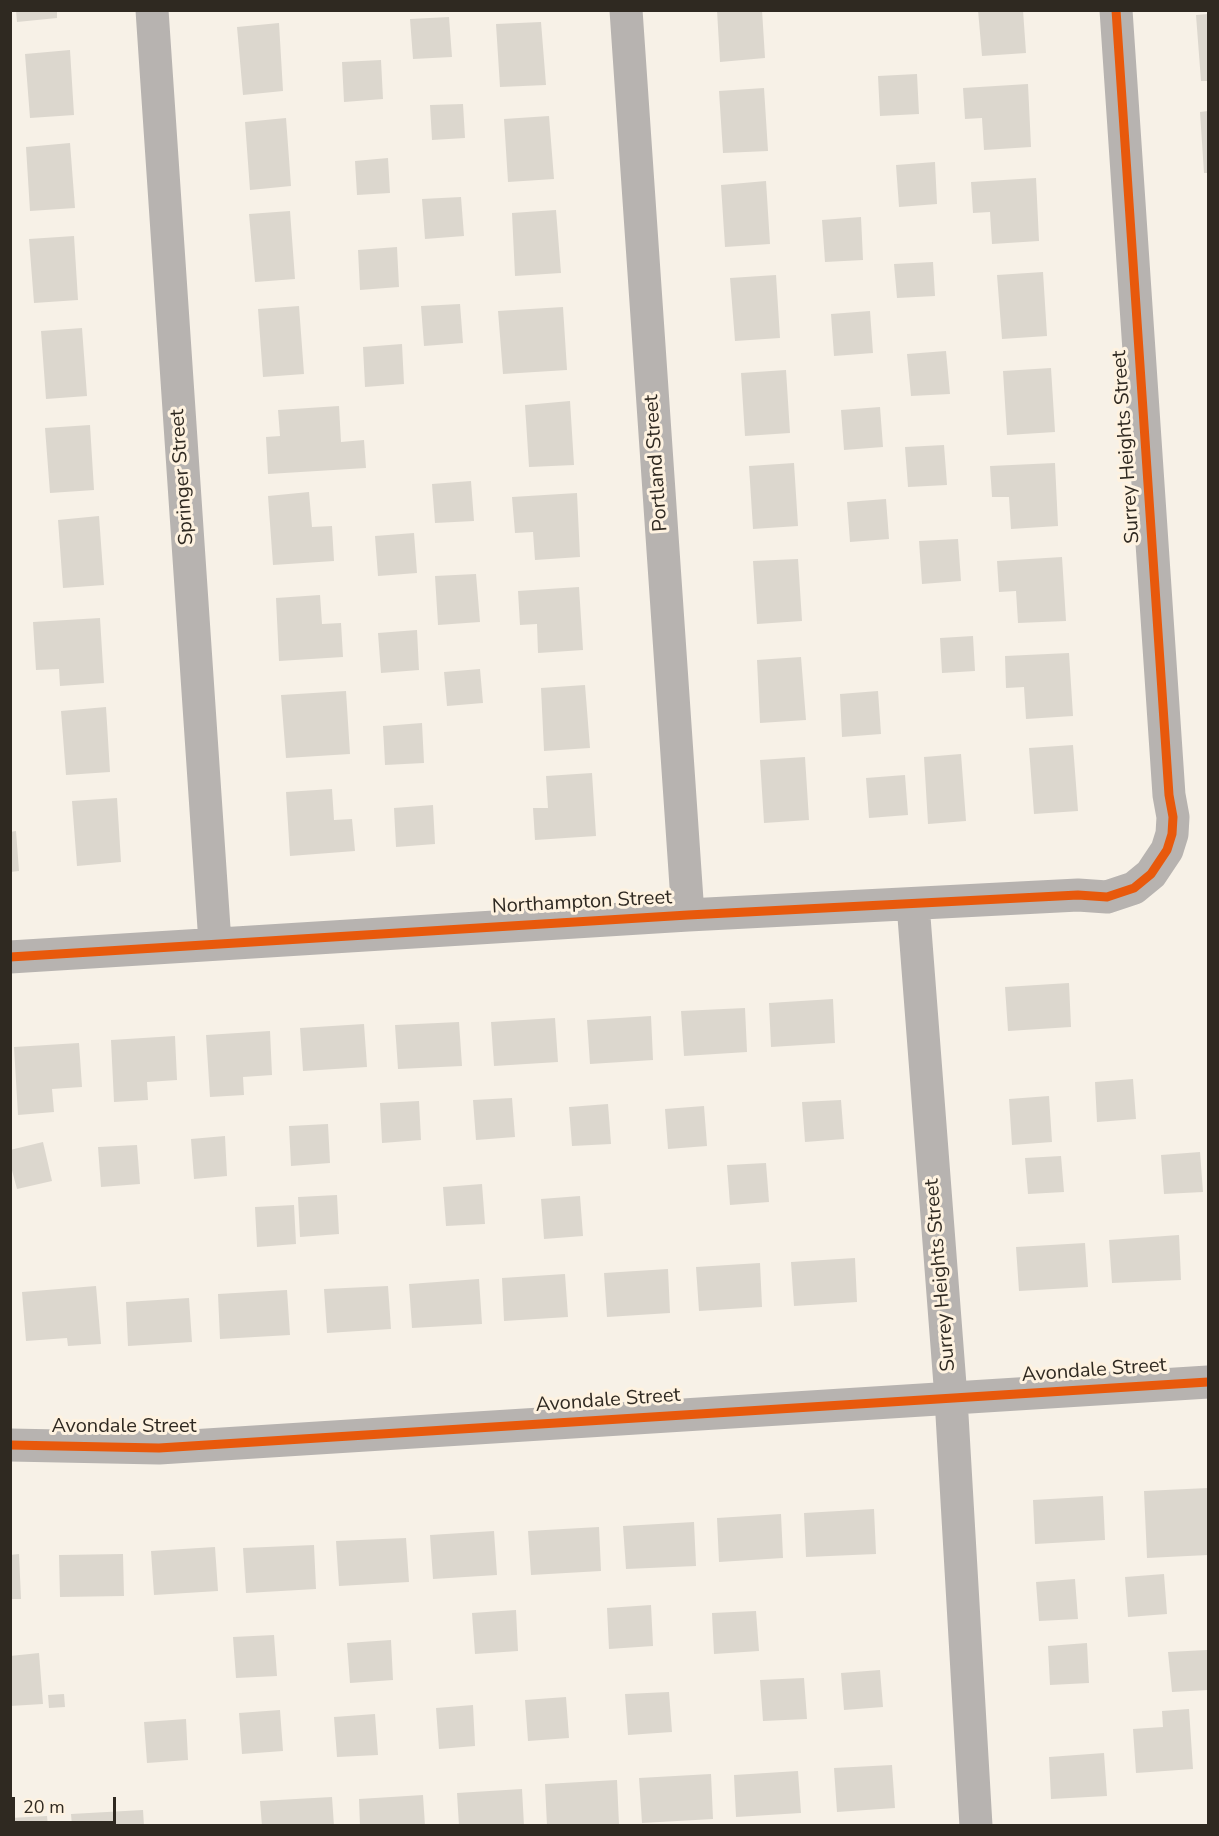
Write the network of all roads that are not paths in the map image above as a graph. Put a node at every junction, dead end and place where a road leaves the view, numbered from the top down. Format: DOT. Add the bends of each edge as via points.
graph roads {
  1 [pos="152,10"];
  2 [pos="626,10"];
  3 [pos="1116,10"];
  4 [pos="1151,874"];
  5 [pos="913,904"];
  6 [pos="688,915"];
  7 [pos="215,943"];
  8 [pos="10,957"];
  9 [pos="1209,1382"];
  10 [pos="951,1398"];
  11 [pos="10,1445"];
  12 [pos="976,1826"];
  1 -- 7 [label="street, Springer Street"];
  2 -- 6 [label="street, Portland Street"];
  3 -- 4 [label="street, Surrey Heights Street" via="1168,795 1173,817 1167,850"];
  4 -- 5 [label="street, Northampton Street" via="1134,888 1107,897 1078,895"];
  5 -- 6 [label="street, Northampton Street"];
  5 -- 10 [label="street, Surrey Heights Street"];
  6 -- 7 [label="street, Northampton Street"];
  7 -- 8 [label="street, Northampton Street"];
  9 -- 10 [label="street, Avondale Street"];
  10 -- 11 [label="street, Avondale Street" via="159,1448"];
  10 -- 12 [label="street, Surrey Heights Street"];
}
